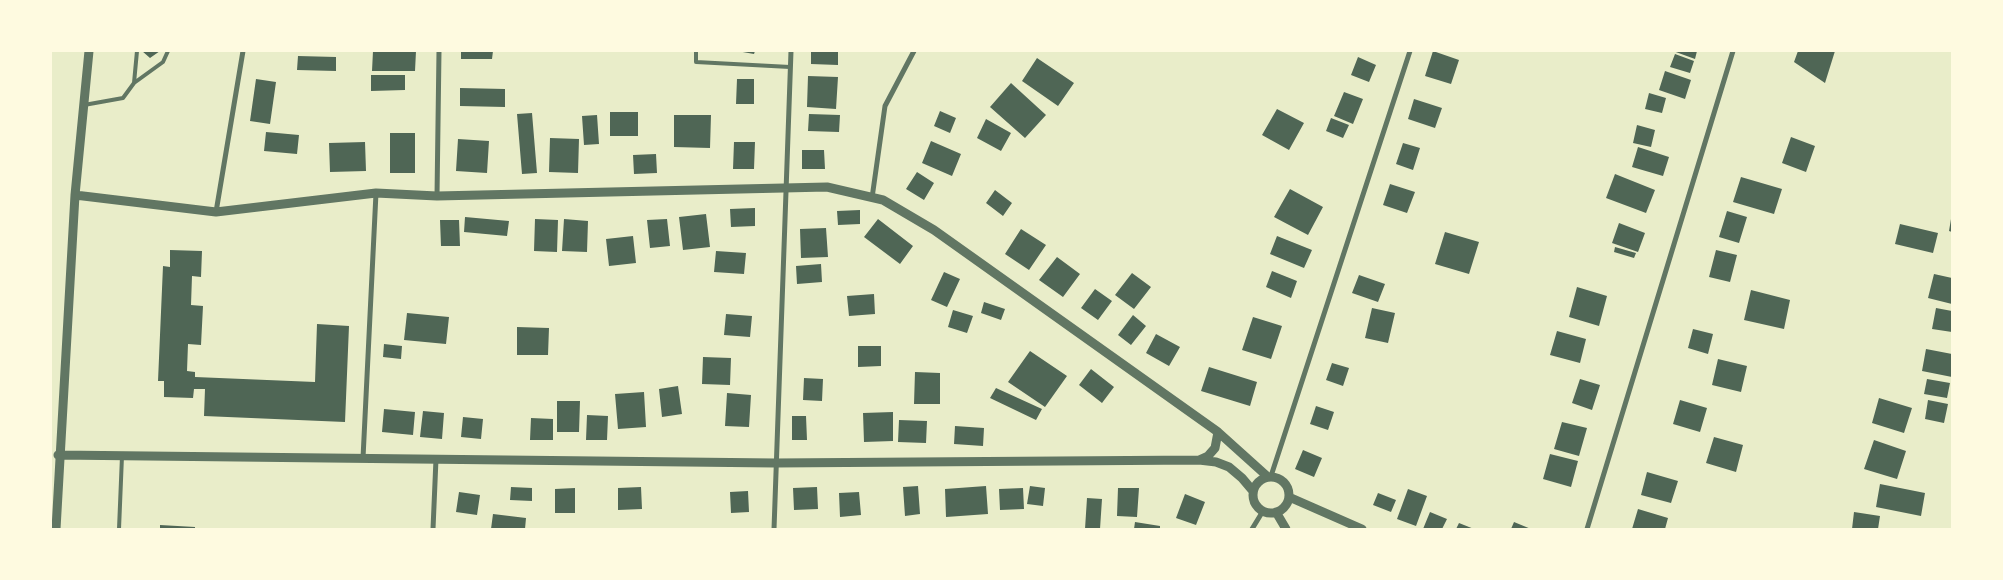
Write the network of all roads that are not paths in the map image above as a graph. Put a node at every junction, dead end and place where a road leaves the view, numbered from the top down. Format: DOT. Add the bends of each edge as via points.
graph roads {
  1 [pos="89,51"];
  2 [pos="137,51"];
  3 [pos="168,51"];
  4 [pos="243,51"];
  5 [pos="439,51"];
  6 [pos="696,51"];
  7 [pos="791,51"];
  8 [pos="914,51"];
  9 [pos="1410,51"];
  10 [pos="1733,51"];
  11 [pos="790,67"];
  12 [pos="134,83"];
  13 [pos="83,106"];
  14 [pos="787,188"];
  15 [pos="376,193"];
  16 [pos="74,195"];
  17 [pos="437,196"];
  18 [pos="872,198"];
  19 [pos="216,212"];
  20 [pos="1218,432"];
  21 [pos="58,455"];
  22 [pos="122,456"];
  23 [pos="363,458"];
  24 [pos="436,459"];
  25 [pos="1199,460"];
  26 [pos="775,463"];
  27 [pos="1269,477"];
  28 [pos="1253,491"];
  29 [pos="1289,497"];
  30 [pos="1263,511"];
  31 [pos="1276,512"];
  32 [pos="56,529"];
  33 [pos="119,529"];
  34 [pos="433,529"];
  35 [pos="774,529"];
  36 [pos="1252,529"];
  37 [pos="1286,529"];
  38 [pos="1362,529"];
  39 [pos="1587,529"];
  1 -- 13 [label="street"];
  2 -- 12 [label="lane"];
  3 -- 12 [label="lane" via="163,62"];
  4 -- 19 [label="street"];
  5 -- 17 [label="street"];
  6 -- 11 [label="lane" via="696,62"];
  7 -- 11 [label="street"];
  8 -- 18 [label="street" via="885,106"];
  9 -- 27 [label="street"];
  10 -- 39 [label="street"];
  11 -- 14 [label="street"];
  12 -- 13 [label="lane" via="122,98"];
  13 -- 16 [label="street"];
  14 -- 17 [label="street"];
  14 -- 18 [label="street" via="828,187"];
  14 -- 26 [label="street"];
  15 -- 17 [label="street"];
  15 -- 19 [label="street"];
  15 -- 23 [label="street"];
  16 -- 19 [label="street"];
  16 -- 21 [label="street"];
  18 -- 20 [label="street" via="882,200 934,230"];
  20 -- 25 [label="street" via="1215,448"];
  20 -- 27 [label="street"];
  21 -- 22 [label="street"];
  21 -- 32 [label="street"];
  22 -- 23 [label="street"];
  22 -- 33 [label="lane"];
  23 -- 24 [label="street"];
  24 -- 26 [label="street"];
  24 -- 34 [label="street"];
  25 -- 26 [label="street"];
  25 -- 28 [label="street" via="1229,468"];
  26 -- 35 [label="street"];
  27 -- 28 [label="street" via="1261,479"];
  27 -- 29 [label="street" via="1282,480"];
  28 -- 30 [label="street" via="1254,503"];
  29 -- 31 [label="street" via="1282,509"];
  29 -- 38 [label="street"];
  30 -- 31 [label="street"];
  30 -- 36 [label="street"];
  31 -- 37 [label="street"];
}
